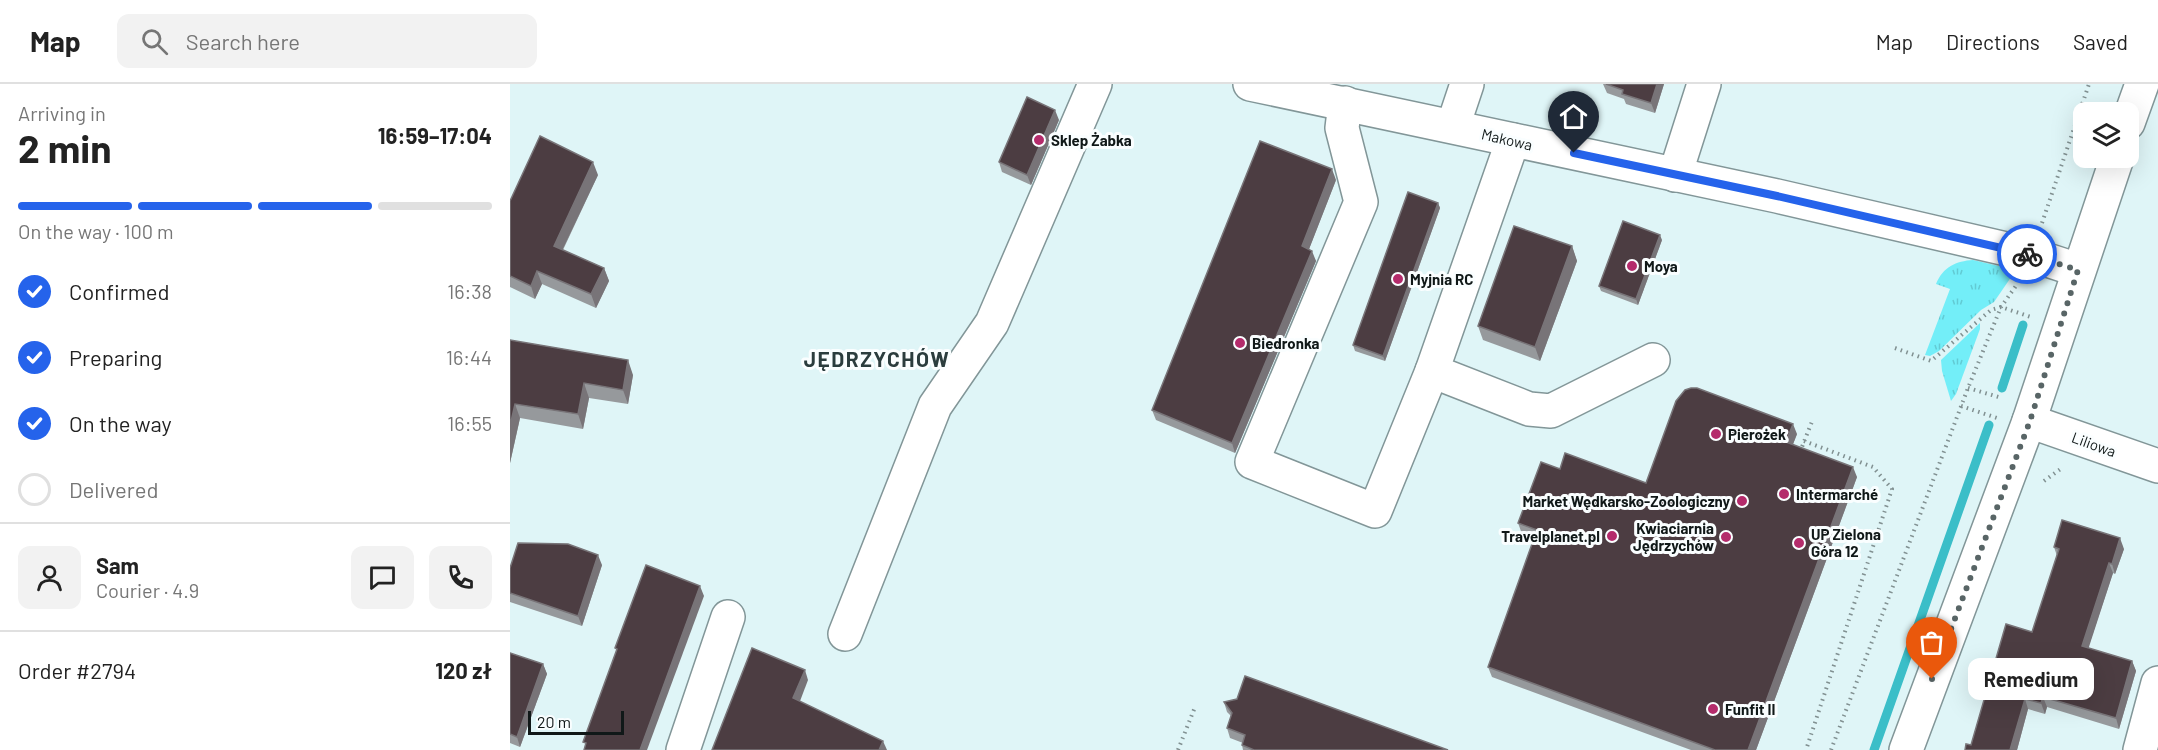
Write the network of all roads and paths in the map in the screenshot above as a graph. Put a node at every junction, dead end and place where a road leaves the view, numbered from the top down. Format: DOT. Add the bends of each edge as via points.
graph roads {
  1 [pos="1095,84"];
  2 [pos="1250,84"];
  3 [pos="1467,84"];
  4 [pos="1704,84"];
  5 [pos="2090,84"];
  6 [pos="2142,84"];
  7 [pos="2136,102"];
  8 [pos="1345,103"];
  9 [pos="1453,126"];
  10 [pos="1513,140"];
  11 [pos="2114,168"];
  12 [pos="1675,175"];
  13 [pos="2038,233"];
  14 [pos="2078,270"];
  15 [pos="2024,274"];
  16 [pos="2001,308"];
  17 [pos="2039,320"];
  18 [pos="1894,348"];
  19 [pos="1653,360"];
  20 [pos="1432,371"];
  21 [pos="1813,418"];
  22 [pos="2030,421"];
  23 [pos="1804,441"];
  24 [pos="1798,457"];
  25 [pos="2158,466"];
  26 [pos="728,617"];
  27 [pos="845,634"];
  28 [pos="2158,683"];
  29 [pos="1195,707"];
  30 [pos="683,750"];
  31 [pos="1178,750"];
  32 [pos="1806,750"];
  33 [pos="1831,750"];
  34 [pos="1906,750"];
  35 [pos="2140,750"];
  1 -- 27 [label="street" via="992,323 935,406"];
  2 -- 8 [label="street, Makowa"];
  3 -- 9 [label="street"];
  4 -- 12 [label="street"];
  5 -- 13 [label="path"];
  6 -- 7 [label="street"];
  8 -- 9 [label="street, Makowa"];
  8 -- 20 [label="street" via="1342,128 1361,202 1252,462 1375,511"];
  9 -- 10 [label="street, Makowa"];
  10 -- 12 [label="street, Makowa"];
  10 -- 20 [label="street"];
  11 -- 14 [label="street"];
  12 -- 14 [label="street, Makowa" via="2032,255"];
  14 -- 22 [label="street"];
  15 -- 16 [label="path"];
  16 -- 17 [label="path"];
  16 -- 18 [label="path" via="1991,310 1931,361"];
  16 -- 33 [label="path"];
  19 -- 20 [label="street" via="1551,411 1529,409"];
  21 -- 23 [label="path"];
  22 -- 25 [label="street, Liliowa"];
  22 -- 34 [label="street"];
  23 -- 24 [label="path"];
  23 -- 32 [label="path" via="1873,467 1892,489"];
  26 -- 30 [label="street"];
  28 -- 35 [label="street"];
  29 -- 31 [label="path"];
}
